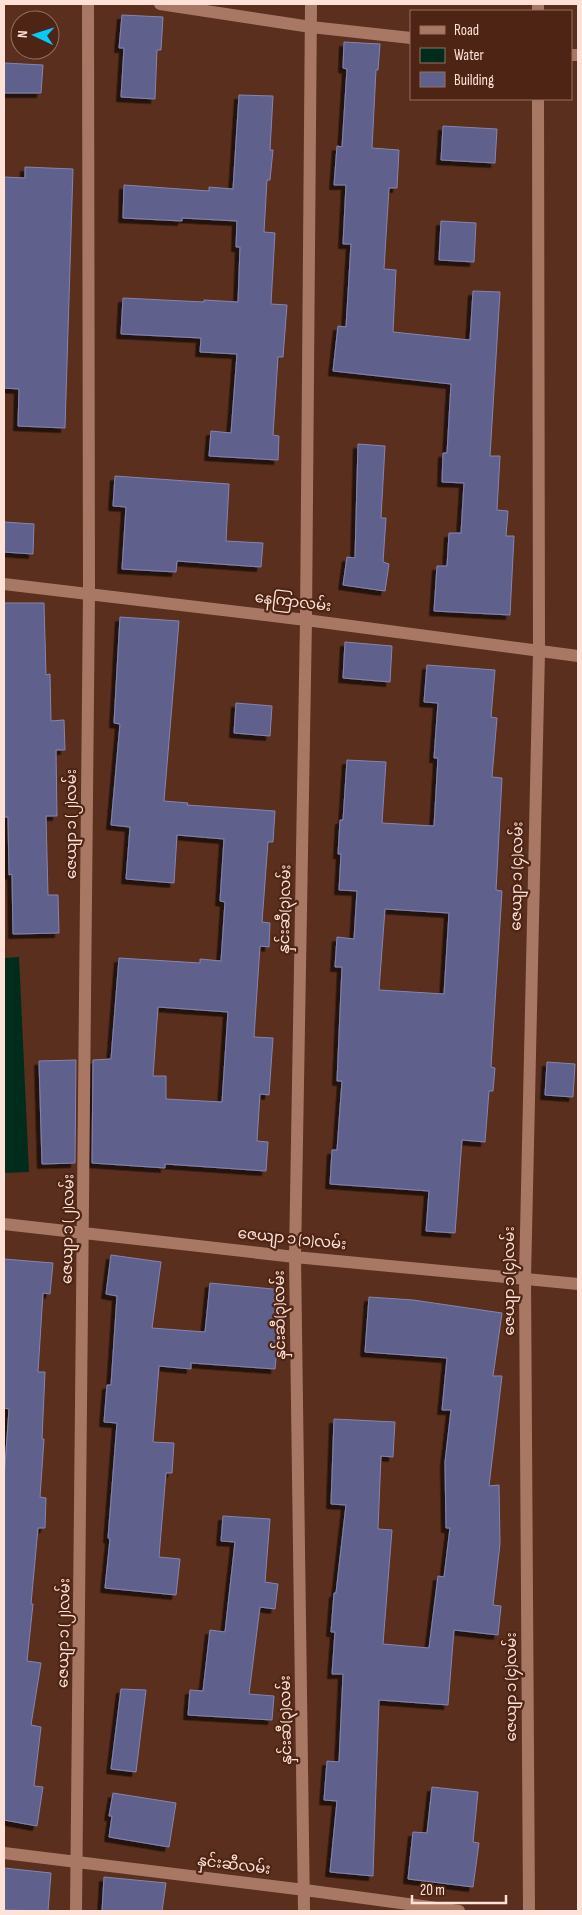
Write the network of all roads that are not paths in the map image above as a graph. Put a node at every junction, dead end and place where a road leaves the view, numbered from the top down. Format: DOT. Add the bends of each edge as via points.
graph roads {
  1 [pos="88,4"];
  2 [pos="160,4"];
  3 [pos="311,4"];
  4 [pos="311,27"];
  5 [pos="410,38"];
  6 [pos="538,100"];
  7 [pos="4,584"];
  8 [pos="90,594"];
  9 [pos="306,620"];
  10 [pos="539,652"];
  11 [pos="578,656"];
  12 [pos="4,1224"];
  13 [pos="84,1233"];
  14 [pos="296,1257"];
  15 [pos="524,1278"];
  16 [pos="578,1284"];
  17 [pos="4,1853"];
  18 [pos="77,1863"];
  19 [pos="305,1890"];
  20 [pos="76,1911"];
  21 [pos="304,1911"];
  22 [pos="459,1911"];
  23 [pos="529,1911"];
  1 -- 8 [label="street, ဇေယျာ ၁ (၂)လမ်း"];
  2 -- 4 [label="street"];
  3 -- 4 [label="street, နှင်းဆီ(၃)လမ်း"];
  4 -- 5 [label="street"];
  4 -- 9 [label="street, နှင်းဆီ(၃)လမ်း"];
  6 -- 10 [label="street, ဇေယျာ ၁ (၄)လမ်း"];
  7 -- 8 [label="street, နေကြာလမ်း"];
  8 -- 9 [label="street, နေကြာလမ်း"];
  8 -- 13 [label="street, ဇေယျာ ၁ (၂)လမ်း"];
  9 -- 10 [label="street, နေကြာလမ်း"];
  9 -- 14 [label="street, နှင်းဆီ(၃)လမ်း"];
  10 -- 11 [label="street, နေကြာလမ်း"];
  10 -- 15 [label="street, ဇေယျာ ၁ (၄)လမ်း"];
  12 -- 13 [label="street, ဇေယျာ ၁ (၁)လမ်း"];
  13 -- 14 [label="street, ဇေယျာ ၁ (၁)လမ်း"];
  13 -- 18 [label="street, ဇေယျာ ၁ (၂)လမ်း"];
  14 -- 15 [label="street, ဇေယျာ ၁ (၁)လမ်း"];
  14 -- 19 [label="street, နှင်းဆီ(၃)လမ်း"];
  15 -- 16 [label="street, ဇေယျာ ၁ (၁)လမ်း"];
  15 -- 23 [label="street, ဇေယျာ ၁ (၄)လမ်း"];
  17 -- 18 [label="street, နှင်းဆီလမ်း"];
  18 -- 19 [label="street, နှင်းဆီလမ်း"];
  18 -- 20 [label="street, ဇေယျာ ၁ (၂)လမ်း"];
  19 -- 21 [label="street, နှင်းဆီ(၃)လမ်း"];
  19 -- 22 [label="street, နှင်းဆီလမ်း"];
}
